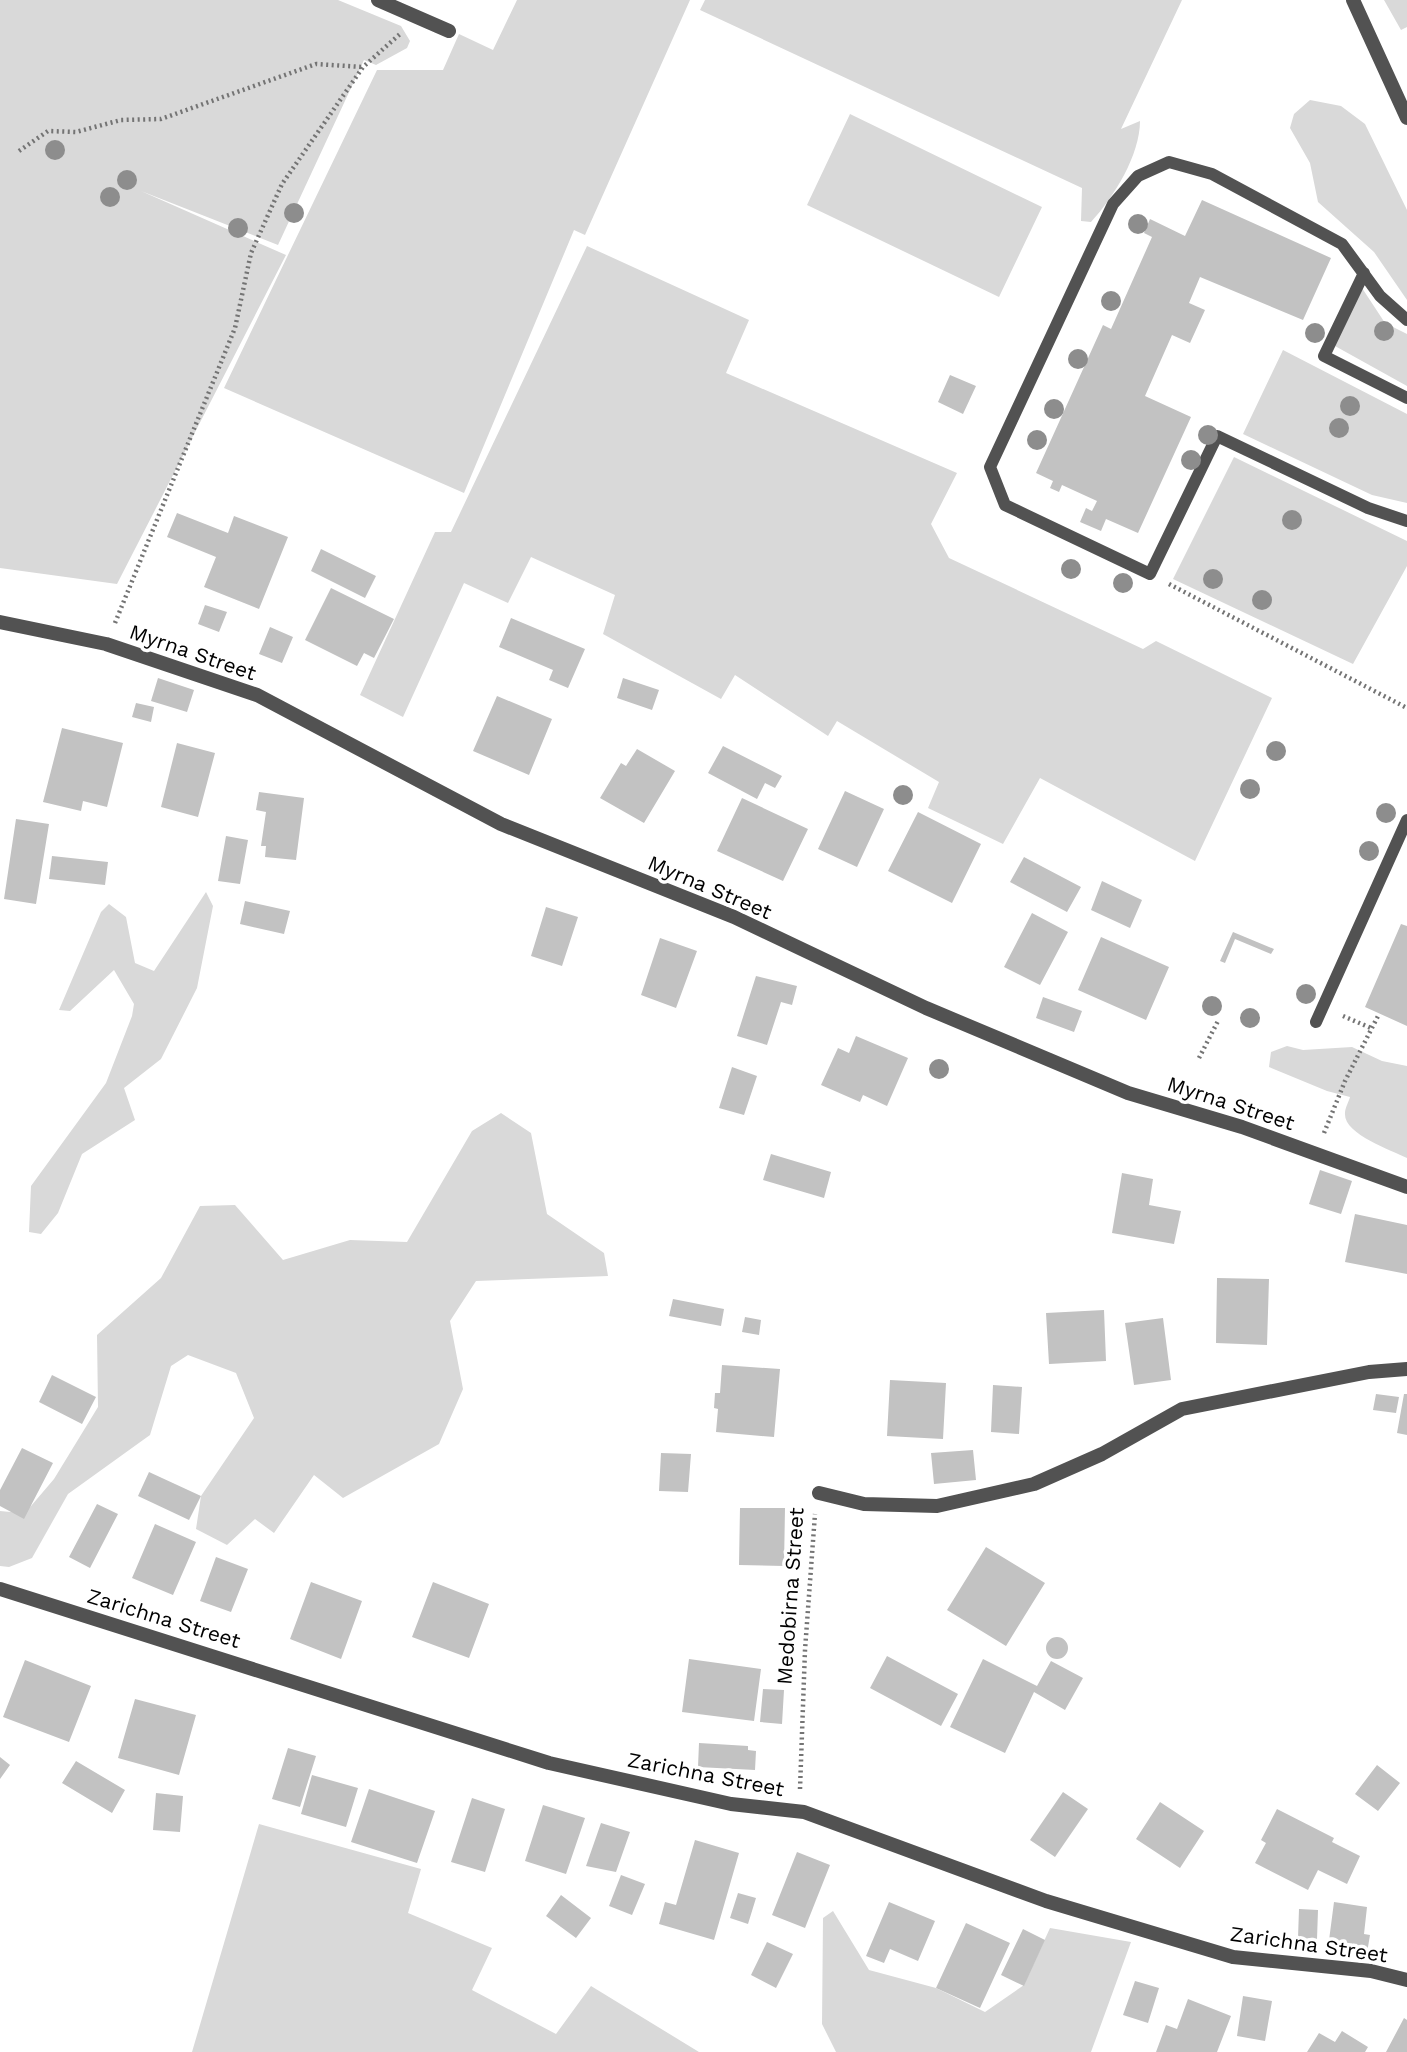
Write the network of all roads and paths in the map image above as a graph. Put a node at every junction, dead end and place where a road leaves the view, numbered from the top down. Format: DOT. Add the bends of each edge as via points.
graph roads {
  1 [pos="378,0"];
  2 [pos="1353,0"];
  3 [pos="418,18"];
  4 [pos="449,31"];
  5 [pos="363,67"];
  6 [pos="1407,118"];
  7 [pos="19,151"];
  8 [pos="1364,273"];
  9 [pos="1407,320"];
  10 [pos="1407,398"];
  11 [pos="1407,521"];
  12 [pos="1150,574"];
  13 [pos="0,622"];
  14 [pos="106,644"];
  15 [pos="1407,708"];
  16 [pos="1407,820"];
  17 [pos="1379,1014"];
  18 [pos="1219,1019"];
  19 [pos="1316,1022"];
  20 [pos="1199,1058"];
  21 [pos="1316,1153"];
  22 [pos="1407,1187"];
  23 [pos="1407,1369"];
  24 [pos="819,1493"];
  25 [pos="0,1589"];
  26 [pos="804,1812"];
  27 [pos="1407,1980"];
  1 -- 3 [label="street"];
  2 -- 6 [label="street"];
  3 -- 4 [label="street"];
  3 -- 5 [label="path"];
  5 -- 7 [label="path" via="316,64 161,119 121,120 76,132 48,131"];
  5 -- 14 [label="path" via="282,184 251,253 235,328"];
  8 -- 9 [label="lane" via="1380,296"];
  8 -- 10 [label="lane" via="1324,356"];
  8 -- 12 [label="lane" via="1342,244 1212,174 1169,162 1138,176 1113,204 990,467 1005,505"];
  11 -- 12 [label="lane" via="1368,508 1217,436"];
  12 -- 15 [label="path"];
  13 -- 14 [label="street, Myrna Street"];
  14 -- 21 [label="street, Myrna Street" via="257,695 501,824 734,918 964,1024 1128,1093"];
  16 -- 19 [label="lane"];
  17 -- 21 [label="path"];
  18 -- 20 [label="path"];
  21 -- 22 [label="street, Myrna Street"];
  23 -- 24 [label="street, Medobirna Street" via="1369,1372 1182,1409 1102,1454 1034,1484 937,1506 864,1504"];
  24 -- 26 [label="path, Medobirna Street" via="805,1650 800,1794"];
  25 -- 26 [label="street, Zarichna Street" via="549,1763 731,1804"];
  26 -- 27 [label="street, Zarichna Street" via="1046,1901 1233,1957 1371,1971"];
}
